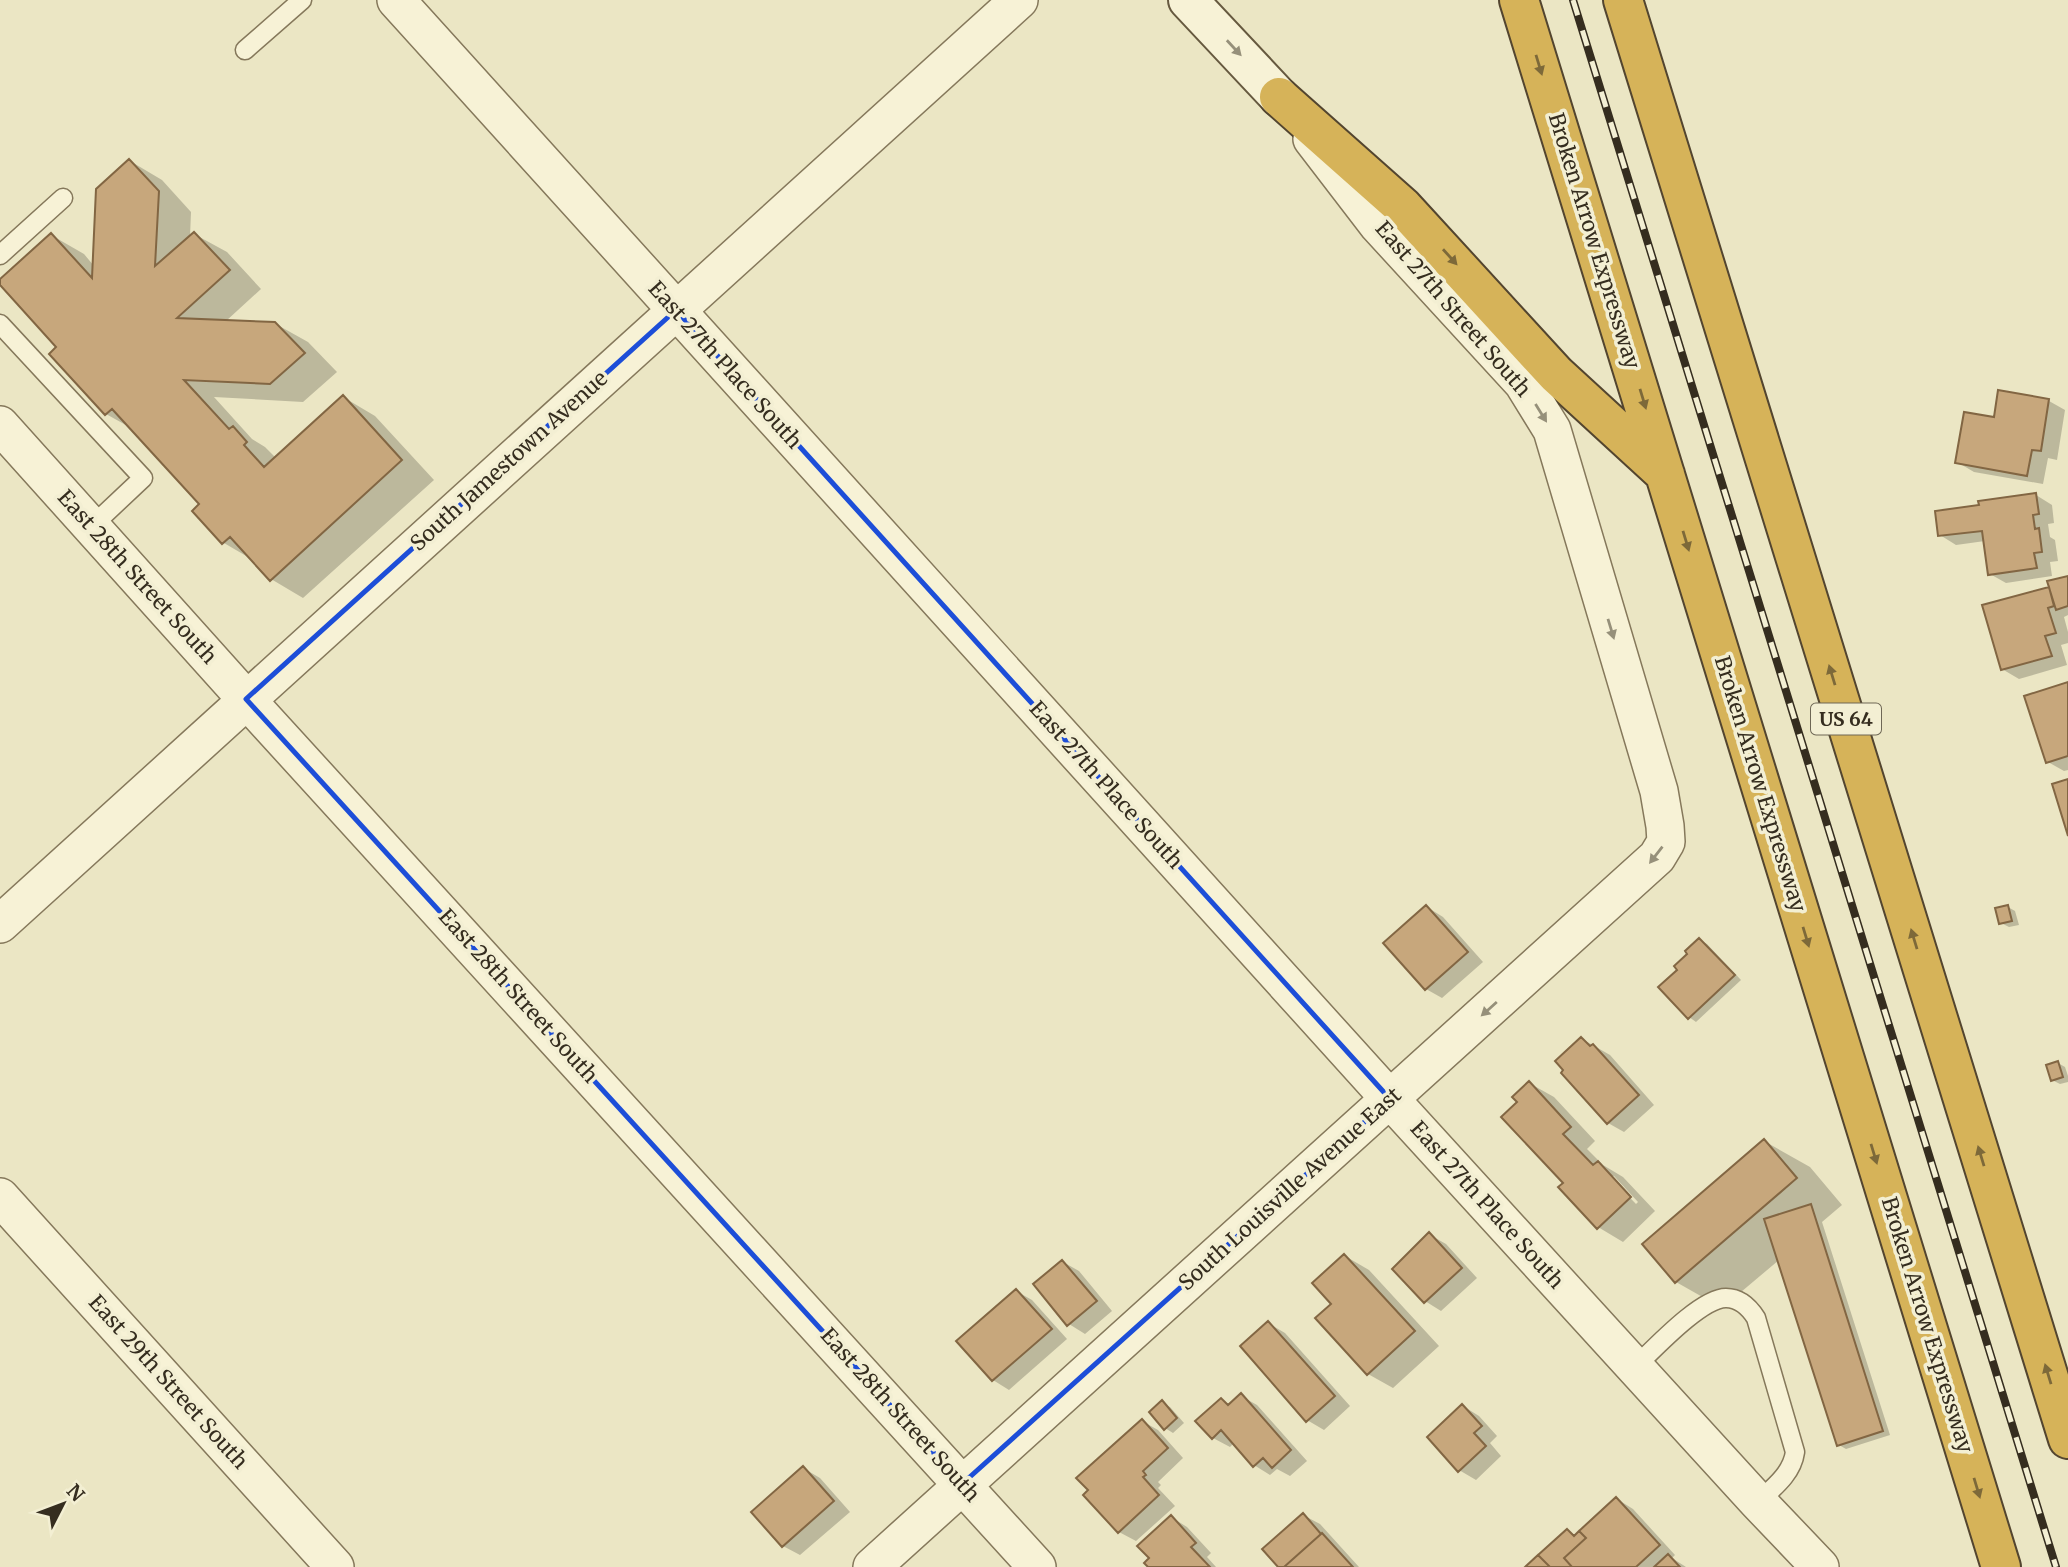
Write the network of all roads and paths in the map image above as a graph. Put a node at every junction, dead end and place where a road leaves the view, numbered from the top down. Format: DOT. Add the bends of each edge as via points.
graph roads {
  1 [pos="302,0"];
  2 [pos="396,0"];
  3 [pos="1019,0"];
  4 [pos="1188,0"];
  5 [pos="1519,0"];
  6 [pos="1623,0"];
  7 [pos="245,50"];
  8 [pos="1279,97"];
  9 [pos="63,198"];
  10 [pos="0,255"];
  11 [pos="676,310"];
  12 [pos="0,324"];
  13 [pos="0,425"];
  14 [pos="1666,475"];
  15 [pos="92,526"];
  16 [pos="246,699"];
  17 [pos="1659,791"];
  18 [pos="0,924"];
  19 [pos="1390,1099"];
  20 [pos="0,1197"];
  21 [pos="1635,1367"];
  22 [pos="2068,1439"];
  23 [pos="962,1485"];
  24 [pos="1758,1502"];
  25 [pos="335,1567"];
  26 [pos="872,1567"];
  27 [pos="1037,1567"];
  28 [pos="1820,1567"];
  29 [pos="2001,1567"];
  1 -- 7 [label="lane"];
  2 -- 11 [label="street, East 27th Place South"];
  3 -- 11 [label="street, South Jamestown Avenue"];
  4 -- 8 [label="street, East 27th Street South, one-way"];
  5 -- 14 [label="highway, Broken Arrow Expressway, one-way"];
  22 -- 6 [label="highway, US 64, one-way"];
  8 -- 14 [label="highway, one-way" via="1403,207 1556,374"];
  8 -- 17 [label="street, East 27th Street South, one-way" via="1378,225 1523,383 1552,430"];
  9 -- 10 [label="lane"];
  11 -- 16 [label="street, South Jamestown Avenue"];
  11 -- 19 [label="street, East 27th Place South"];
  12 -- 15 [label="lane" via="143,478"];
  13 -- 15 [label="street, East 28th Street South"];
  14 -- 29 [label="highway, Broken Arrow Expressway, one-way"];
  15 -- 16 [label="street, East 28th Street South"];
  16 -- 18 [label="street, South Jamestown Avenue"];
  16 -- 23 [label="street, East 28th Street South"];
  17 -- 19 [label="street, South Louisville Avenue East, one-way" via="1665,842 1657,857"];
  19 -- 21 [label="street, East 27th Place South"];
  19 -- 23 [label="street, South Louisville Avenue East"];
  20 -- 25 [label="street, East 29th Street South"];
  21 -- 24 [label="street, East 27th Place South"];
  21 -- 24 [label="lane" via="1706,1304 1724,1298 1749,1308 1756,1318 1795,1452 1787,1474"];
  23 -- 26 [label="street, South Louisville Avenue East"];
  23 -- 27 [label="street, East 28th Street South"];
  24 -- 28 [label="street, East 27th Place South"];
}
